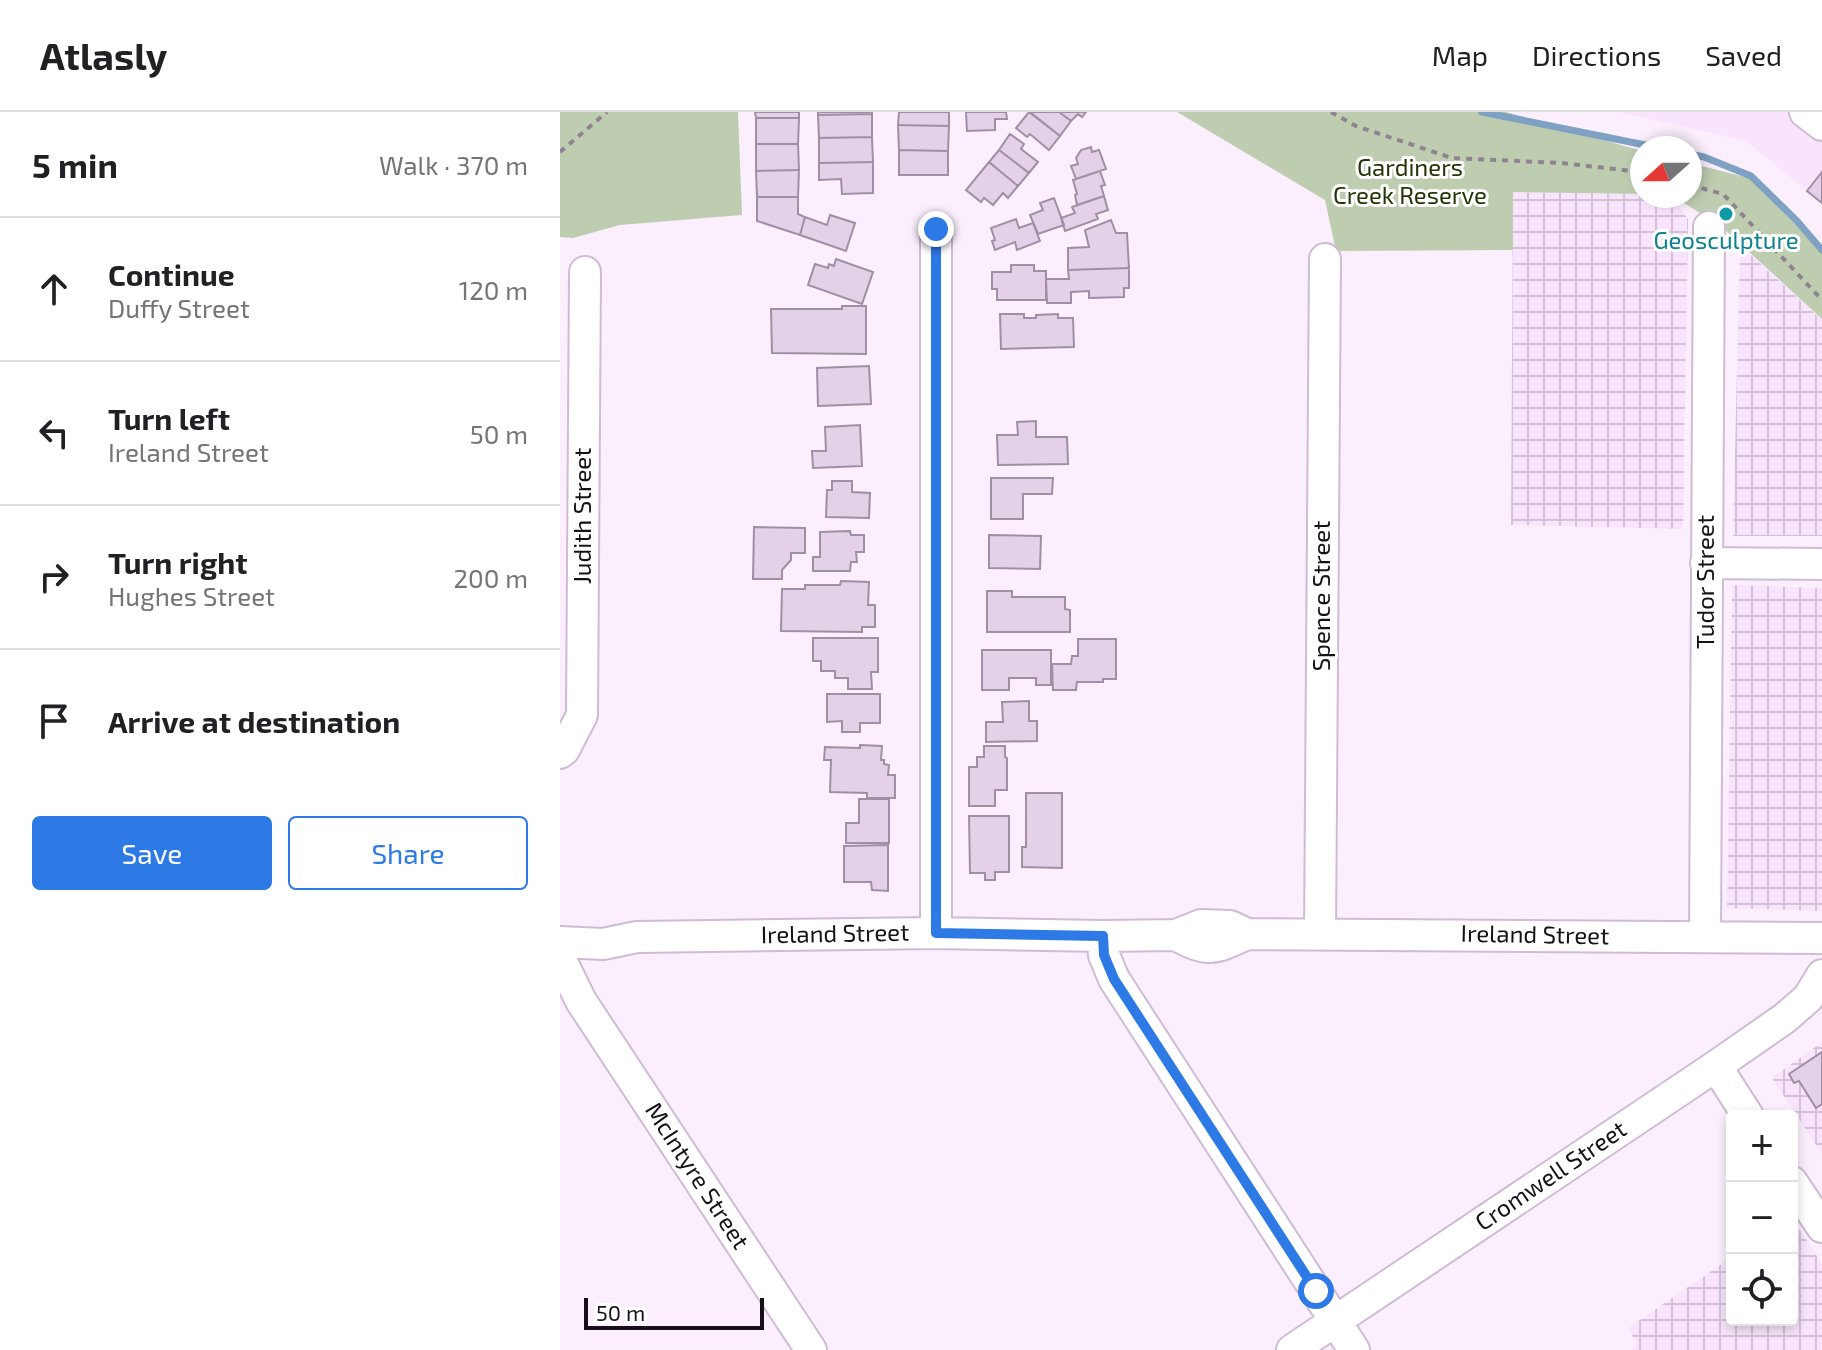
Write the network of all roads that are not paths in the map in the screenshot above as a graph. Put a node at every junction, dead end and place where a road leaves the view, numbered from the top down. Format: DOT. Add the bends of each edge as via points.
graph roads {
  1 [pos="1805,112"];
  2 [pos="1822,125"];
  3 [pos="1709,227"];
  4 [pos="936,229"];
  5 [pos="1325,259"];
  6 [pos="585,272"];
  7 [pos="1706,563"];
  8 [pos="1822,564"];
  9 [pos="560,753"];
  10 [pos="560,923"];
  11 [pos="936,933"];
  12 [pos="1320,933"];
  13 [pos="1103,936"];
  14 [pos="637,937"];
  15 [pos="1705,937"];
  16 [pos="1811,938"];
  17 [pos="560,942"];
  18 [pos="603,944"];
  19 [pos="560,958"];
  20 [pos="1815,987"];
  21 [pos="571,991"];
  22 [pos="1716,1066"];
  23 [pos="1744,1110"];
  24 [pos="1798,1191"];
  25 [pos="1822,1227"];
  26 [pos="1335,1321"];
  27 [pos="811,1350"];
  28 [pos="1292,1350"];
  29 [pos="1354,1350"];
  1 -- 2 [label="street"];
  3 -- 7 [label="street, Tudor Street"];
  4 -- 11 [label="street"];
  5 -- 12 [label="street, Spence Street"];
  6 -- 9 [label="street, Judith Street" via="582,715"];
  7 -- 8 [label="street"];
  7 -- 15 [label="street, Tudor Street"];
  10 -- 14 [label="street, Ireland Street"];
  11 -- 13 [label="street, Ireland Street"];
  11 -- 14 [label="street, Ireland Street"];
  12 -- 13 [label="street, Ireland Street" via="1247,934 1230,926 1201,925 1176,935"];
  12 -- 15 [label="street, Ireland Street"];
  13 -- 26 [label="street" via="1114,979"];
  14 -- 18 [label="street, Ireland Street"];
  15 -- 16 [label="street, Ireland Street"];
  16 -- 20 [label="street, Cromwell Street" via="1800,953"];
  17 -- 18 [label="street, Ireland Street"];
  18 -- 21 [label="street"];
  19 -- 21 [label="street, McIntyre Street"];
  20 -- 22 [label="street, Cromwell Street" via="1785,1018"];
  21 -- 27 [label="street, McIntyre Street"];
  22 -- 23 [label="street"];
  22 -- 26 [label="street, Cromwell Street"];
  24 -- 25 [label="street"];
  26 -- 28 [label="street, Cromwell Street"];
  26 -- 29 [label="street"];
}
